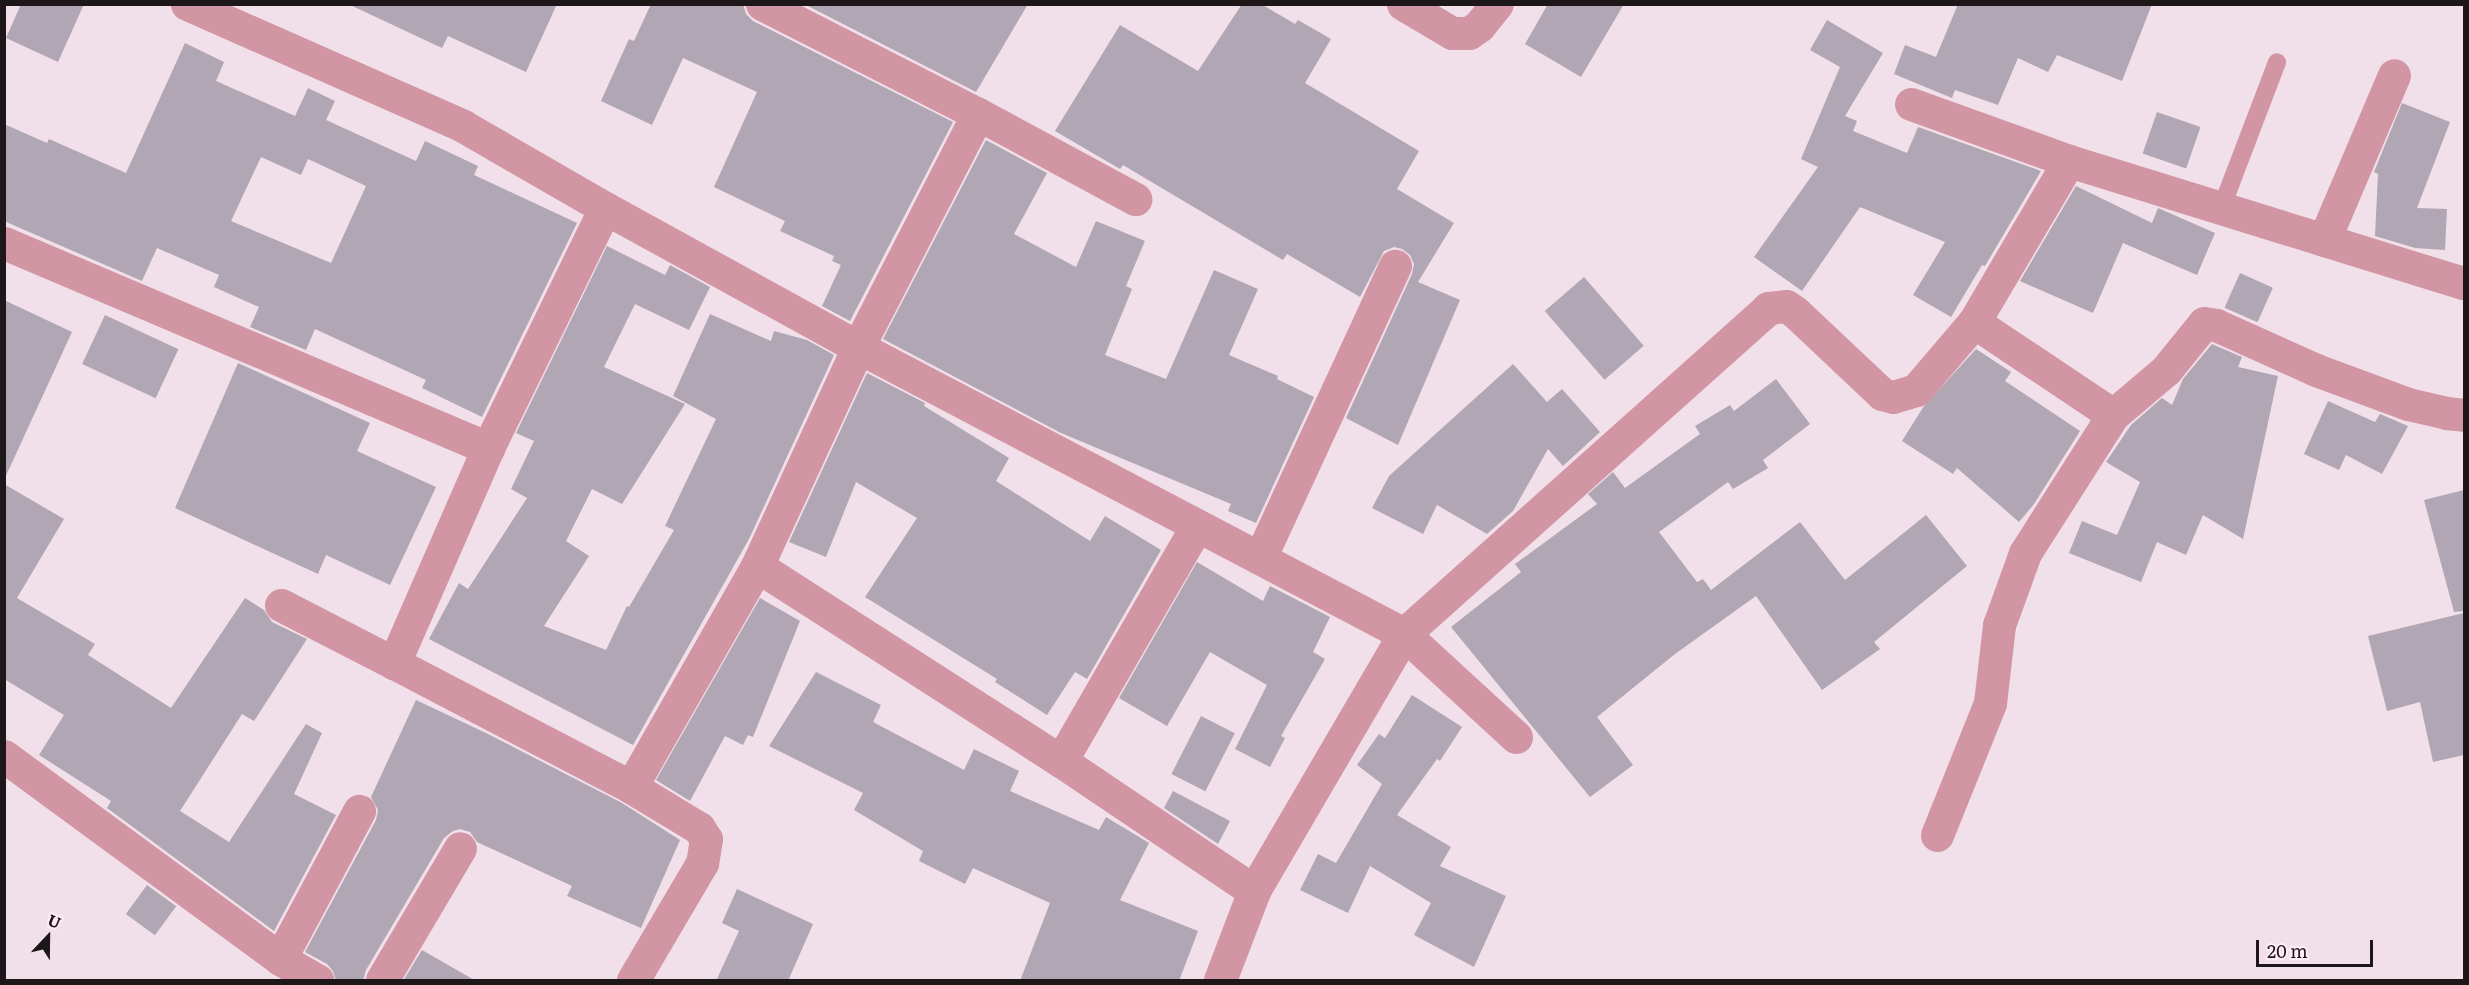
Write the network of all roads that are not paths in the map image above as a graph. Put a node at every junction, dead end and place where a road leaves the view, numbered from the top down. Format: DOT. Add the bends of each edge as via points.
graph roads {
  1 [pos="187,4"];
  2 [pos="762,4"];
  3 [pos="1403,4"];
  4 [pos="1497,4"];
  5 [pos="2277,62"];
  6 [pos="2394,75"];
  7 [pos="1911,104"];
  8 [pos="978,114"];
  9 [pos="2069,161"];
  10 [pos="1135,199"];
  11 [pos="605,208"];
  12 [pos="2221,209"];
  13 [pos="2324,240"];
  14 [pos="4,243"];
  15 [pos="1395,266"];
  16 [pos="2464,283"];
  17 [pos="1974,322"];
  18 [pos="858,346"];
  19 [pos="2113,415"];
  20 [pos="2464,415"];
  21 [pos="488,448"];
  22 [pos="1197,525"];
  23 [pos="1260,558"];
  24 [pos="756,566"];
  25 [pos="280,605"];
  26 [pos="1404,634"];
  27 [pos="394,663"];
  28 [pos="1516,736"];
  29 [pos="4,756"];
  30 [pos="1061,761"];
  31 [pos="631,787"];
  32 [pos="359,812"];
  33 [pos="1936,835"];
  34 [pos="460,848"];
  35 [pos="1254,891"];
  36 [pos="280,959"];
  37 [pos="317,981"];
  38 [pos="382,981"];
  39 [pos="633,981"];
  40 [pos="1220,981"];
  1 -- 11 [label="street" via="463,126"];
  2 -- 8 [label="street"];
  3 -- 4 [label="street" via="1452,33 1469,33"];
  5 -- 12 [label="lane"];
  6 -- 13 [label="street"];
  7 -- 9 [label="street"];
  8 -- 10 [label="street"];
  8 -- 18 [label="street"];
  9 -- 12 [label="street"];
  9 -- 17 [label="street"];
  11 -- 18 [label="street"];
  11 -- 21 [label="street"];
  12 -- 13 [label="street"];
  13 -- 16 [label="street"];
  14 -- 21 [label="street"];
  15 -- 23 [label="street"];
  17 -- 19 [label="street"];
  17 -- 26 [label="street" via="1916,390 1893,398 1870,385 1795,312 1786,306 1768,308"];
  18 -- 22 [label="street"];
  18 -- 24 [label="street"];
  19 -- 20 [label="street" via="2166,370 2204,323 2408,404"];
  19 -- 33 [label="street" via="2025,554 1999,625 1990,704"];
  21 -- 27 [label="street"];
  22 -- 23 [label="street"];
  22 -- 30 [label="street"];
  23 -- 26 [label="street"];
  24 -- 30 [label="street"];
  24 -- 31 [label="street"];
  25 -- 27 [label="street"];
  26 -- 28 [label="street"];
  26 -- 35 [label="street"];
  27 -- 31 [label="street"];
  29 -- 36 [label="street"];
  30 -- 35 [label="street"];
  31 -- 39 [label="street" via="699,828 706,839 702,863"];
  32 -- 36 [label="street"];
  34 -- 38 [label="street"];
  35 -- 40 [label="street"];
  36 -- 37 [label="street"];
}
